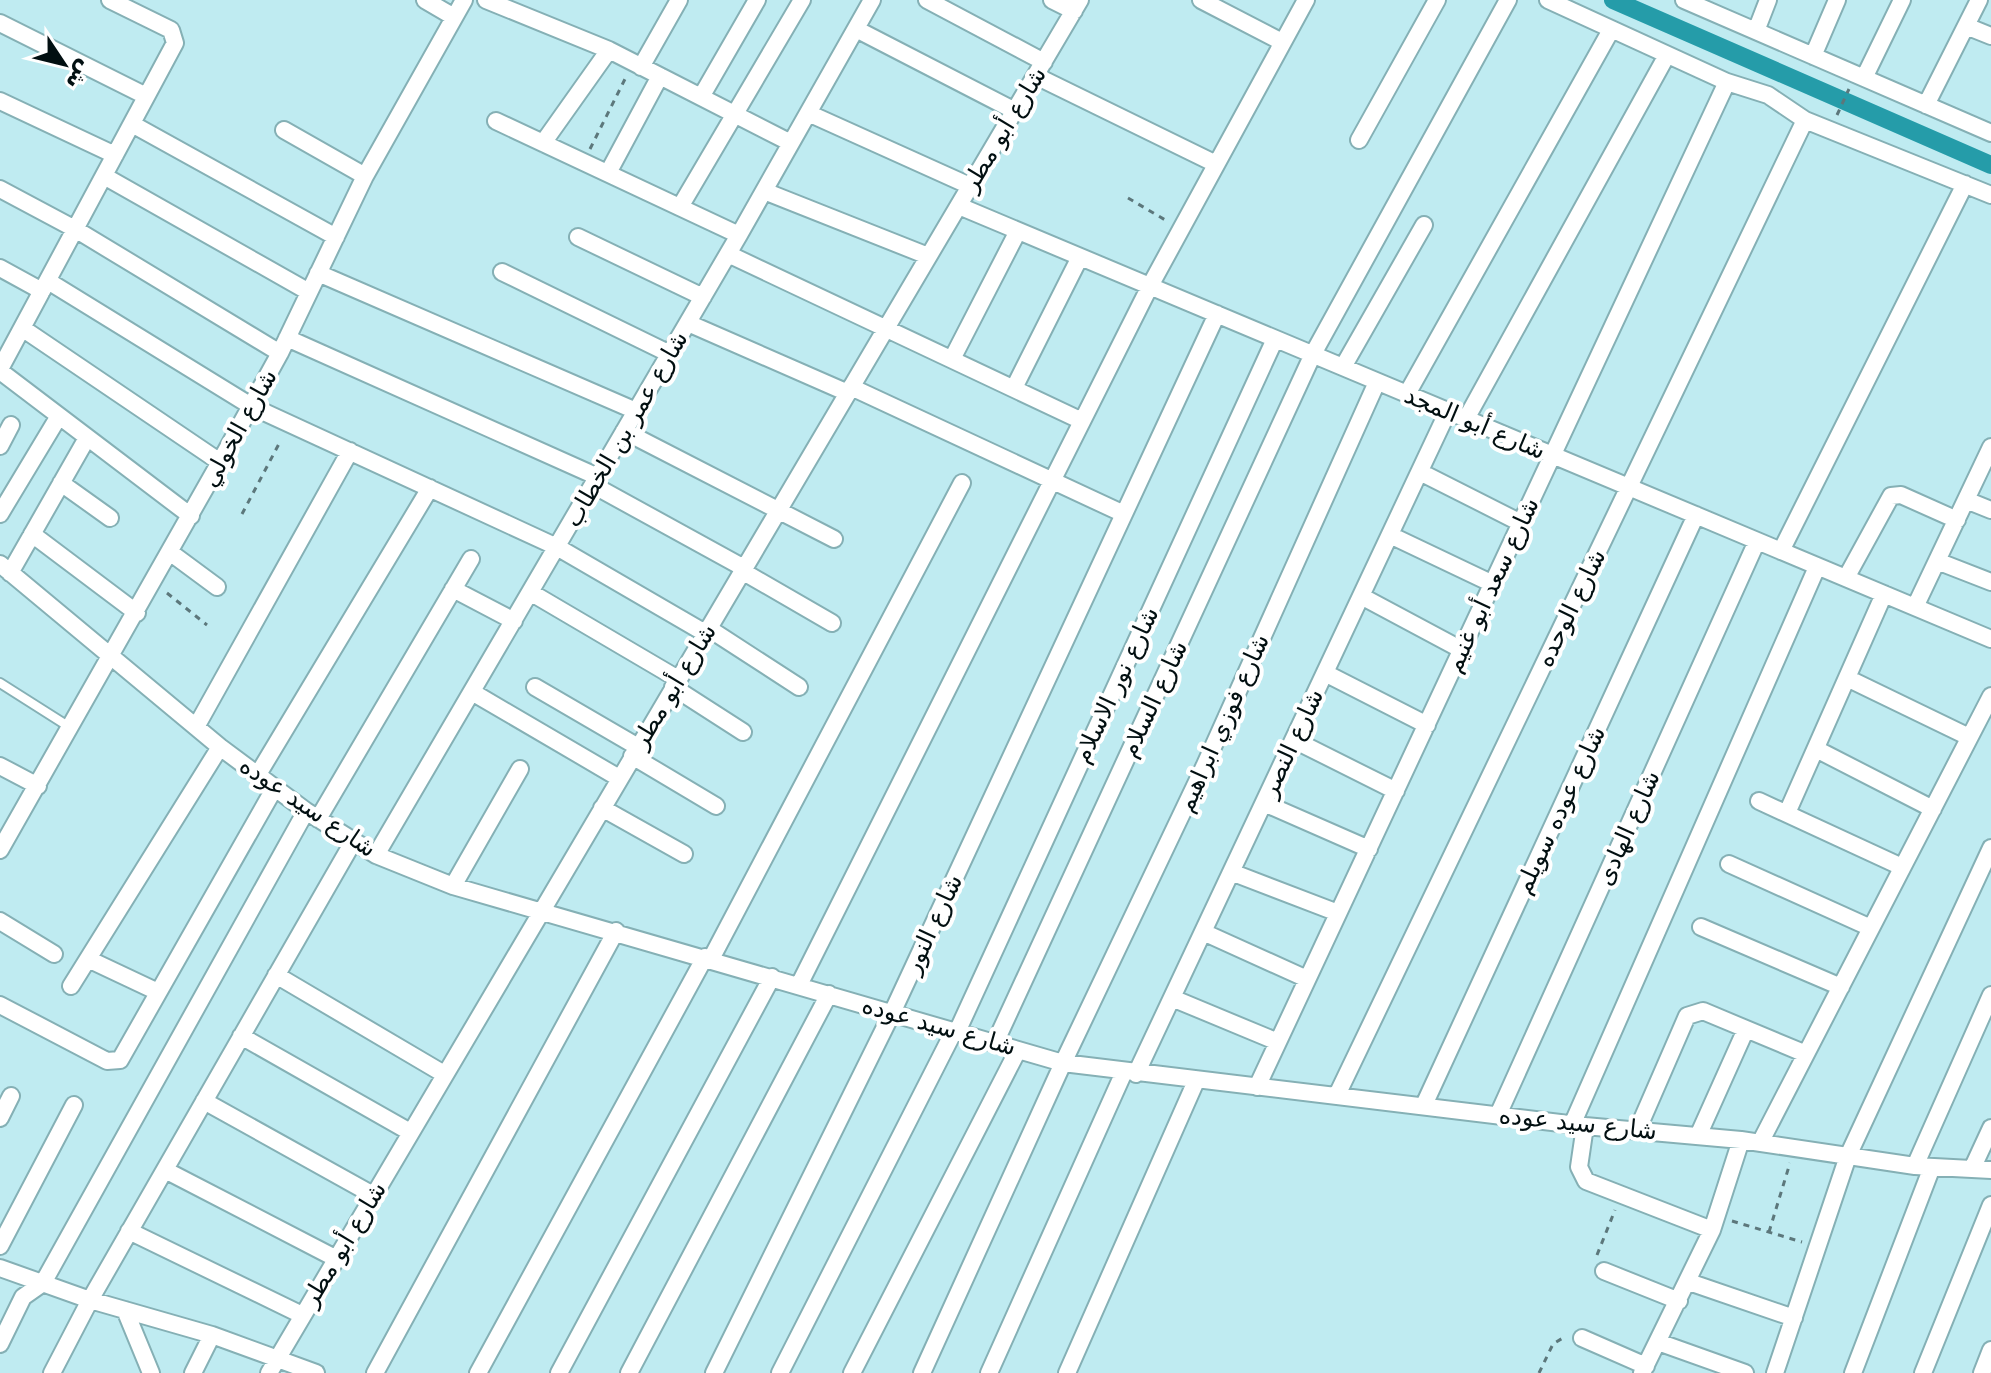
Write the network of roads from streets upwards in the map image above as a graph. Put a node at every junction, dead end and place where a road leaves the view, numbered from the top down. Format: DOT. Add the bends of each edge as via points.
graph roads {
  1 [pos="110,0"];
  2 [pos="425,0"];
  3 [pos="464,0"];
  4 [pos="486,0"];
  5 [pos="679,0"];
  6 [pos="757,0"];
  7 [pos="802,0"];
  8 [pos="872,0"];
  9 [pos="927,0"];
  10 [pos="1052,0"];
  11 [pos="1201,0"];
  12 [pos="1306,0"];
  13 [pos="1437,0"];
  14 [pos="1508,0"];
  15 [pos="1548,0"];
  16 [pos="1684,0"];
  17 [pos="1768,0"];
  18 [pos="1837,0"];
  19 [pos="1902,0"];
  20 [pos="1979,0"];
  21 [pos="1077,6"];
  22 [pos="454,17"];
  23 [pos="0,23"];
  24 [pos="1966,26"];
  25 [pos="856,29"];
  26 [pos="1611,30"];
  27 [pos="1756,31"];
  28 [pos="1991,36"];
  29 [pos="1282,42"];
  30 [pos="609,50"];
  31 [pos="1667,55"];
  32 [pos="1813,56"];
  33 [pos="637,65"];
  34 [pos="1040,69"];
  35 [pos="660,76"];
  36 [pos="1859,76"];
  37 [pos="1727,82"];
  38 [pos="146,96"];
  39 [pos="701,97"];
  40 [pos="0,101"];
  41 [pos="1926,105"];
  42 [pos="1015,111"];
  43 [pos="808,113"];
  44 [pos="735,114"];
  45 [pos="1805,120"];
  46 [pos="496,121"];
  47 [pos="132,124"];
  48 [pos="284,130"];
  49 [pos="1991,133"];
  50 [pos="1359,140"];
  51 [pos="543,143"];
  52 [pos="791,143"];
  53 [pos="115,155"];
  54 [pos="1216,164"];
  55 [pos="608,173"];
  56 [pos="104,176"];
  57 [pos="365,176"];
  58 [pos="1965,184"];
  59 [pos="970,186"];
  60 [pos="0,189"];
  61 [pos="764,191"];
  62 [pos="1991,195"];
  63 [pos="959,206"];
  64 [pos="680,207"];
  65 [pos="1424,225"];
  66 [pos="75,229"];
  67 [pos="1018,231"];
  68 [pos="739,235"];
  69 [pos="336,237"];
  70 [pos="578,237"];
  71 [pos="728,254"];
  72 [pos="928,256"];
  73 [pos="1080,257"];
  74 [pos="0,268"];
  75 [pos="502,272"];
  76 [pos="318,273"];
  77 [pos="45,286"];
  78 [pos="1150,286"];
  79 [pos="309,292"];
  80 [pos="703,297"];
  81 [pos="1217,314"];
  82 [pos="688,323"];
  83 [pos="22,328"];
  84 [pos="886,328"];
  85 [pos="1275,339"];
  86 [pos="283,345"];
  87 [pos="5,347"];
  88 [pos="670,354"];
  89 [pos="1313,354"];
  90 [pos="952,359"];
  91 [pos="1343,367"];
  92 [pos="0,370"];
  93 [pos="1377,382"];
  94 [pos="1014,388"];
  95 [pos="850,390"];
  96 [pos="1407,394"];
  97 [pos="251,406"];
  98 [pos="636,411"];
  99 [pos="1448,411"];
  100 [pos="59,416"];
  101 [pos="1466,419"];
  102 [pos="1082,421"];
  103 [pos="11,425"];
  104 [pos="624,431"];
  105 [pos="87,438"];
  106 [pos="0,446"];
  107 [pos="1991,447"];
  108 [pos="350,451"];
  109 [pos="1553,456"];
  110 [pos="220,462"];
  111 [pos="1420,472"];
  112 [pos="595,481"];
  113 [pos="1052,481"];
  114 [pos="61,483"];
  115 [pos="962,483"];
  116 [pos="430,488"];
  117 [pos="1629,488"];
  118 [pos="1966,500"];
  119 [pos="778,510"];
  120 [pos="1991,510"];
  121 [pos="0,514"];
  122 [pos="1124,514"];
  123 [pos="1696,515"];
  124 [pos="191,516"];
  125 [pos="110,518"];
  126 [pos="1957,520"];
  127 [pos="1521,523"];
  128 [pos="32,534"];
  129 [pos="1390,535"];
  130 [pos="834,539"];
  131 [pos="1757,541"];
  132 [pos="557,547"];
  133 [pos="1781,551"];
  134 [pos="171,553"];
  135 [pos="471,559"];
  136 [pos="1937,561"];
  137 [pos="1817,567"];
  138 [pos="5,569"];
  139 [pos="743,569"];
  140 [pos="1846,578"];
  141 [pos="1991,582"];
  142 [pos="1493,584"];
  143 [pos="217,587"];
  144 [pos="453,589"];
  145 [pos="530,592"];
  146 [pos="1884,594"];
  147 [pos="1361,596"];
  148 [pos="1915,607"];
  149 [pos="137,613"];
  150 [pos="514,621"];
  151 [pos="832,623"];
  152 [pos="706,631"];
  153 [pos="1991,639"];
  154 [pos="1462,650"];
  155 [pos="112,657"];
  156 [pos="1325,673"];
  157 [pos="1847,678"];
  158 [pos="675,683"];
  159 [pos="535,687"];
  160 [pos="799,687"];
  161 [pos="472,692"];
  162 [pos="1991,696"];
  163 [pos="1427,725"];
  164 [pos="196,727"];
  165 [pos="743,732"];
  166 [pos="1969,737"];
  167 [pos="1294,740"];
  168 [pos="220,747"];
  169 [pos="1816,749"];
  170 [pos="635,752"];
  171 [pos="0,766"];
  172 [pos="520,769"];
  173 [pos="257,776"];
  174 [pos="619,778"];
  175 [pos="38,786"];
  176 [pos="274,789"];
  177 [pos="1396,791"];
  178 [pos="1759,801"];
  179 [pos="1264,803"];
  180 [pos="716,806"];
  181 [pos="602,808"];
  182 [pos="1933,809"];
  183 [pos="1787,813"];
  184 [pos="312,815"];
  185 [pos="353,842"];
  186 [pos="1,848"];
  187 [pos="1991,848"];
  188 [pos="1369,849"];
  189 [pos="684,854"];
  190 [pos="376,855"];
  191 [pos="1729,864"];
  192 [pos="1902,867"];
  193 [pos="1231,872"];
  194 [pos="453,886"];
  195 [pos="541,910"];
  196 [pos="1338,913"];
  197 [pos="0,921"];
  198 [pos="1701,927"];
  199 [pos="1871,928"];
  200 [pos="616,931"];
  201 [pos="1203,932"];
  202 [pos="54,954"];
  203 [pos="708,958"];
  204 [pos="88,959"];
  205 [pos="276,975"];
  206 [pos="772,977"];
  207 [pos="1307,979"];
  208 [pos="799,985"];
  209 [pos="71,986"];
  210 [pos="1841,987"];
  211 [pos="158,992"];
  212 [pos="829,994"];
  213 [pos="1991,995"];
  214 [pos="1172,998"];
  215 [pos="0,1005"];
  216 [pos="892,1013"];
  217 [pos="1746,1029"];
  218 [pos="955,1032"];
  219 [pos="241,1036"];
  220 [pos="1278,1042"];
  221 [pos="995,1043"];
  222 [pos="1018,1050"];
  223 [pos="1806,1054"];
  224 [pos="1063,1063"];
  225 [pos="1130,1073"];
  226 [pos="444,1074"];
  227 [pos="1196,1081"];
  228 [pos="1257,1087"];
  229 [pos="1337,1095"];
  230 [pos="11,1096"];
  231 [pos="204,1101"];
  232 [pos="74,1105"];
  233 [pos="1424,1105"];
  234 [pos="1498,1115"];
  235 [pos="0,1118"];
  236 [pos="1579,1126"];
  237 [pos="1991,1128"];
  238 [pos="1637,1131"];
  239 [pos="410,1132"];
  240 [pos="1698,1136"];
  241 [pos="1741,1140"];
  242 [pos="1760,1143"];
  243 [pos="1848,1156"];
  244 [pos="1924,1167"];
  245 [pos="1972,1169"];
  246 [pos="165,1170"];
  247 [pos="1991,1170"];
  248 [pos="373,1195"];
  249 [pos="1991,1205"];
  250 [pos="1715,1223"];
  251 [pos="129,1231"];
  252 [pos="0,1246"];
  253 [pos="335,1258"];
  254 [pos="0,1268"];
  255 [pos="1604,1271"];
  256 [pos="1689,1282"];
  257 [pos="43,1283"];
  258 [pos="90,1300"];
  259 [pos="1679,1301"];
  260 [pos="125,1310"];
  261 [pos="302,1315"];
  262 [pos="1794,1318"];
  263 [pos="212,1335"];
  264 [pos="1582,1338"];
  265 [pos="1658,1342"];
  266 [pos="0,1344"];
  267 [pos="1991,1350"];
  268 [pos="273,1366"];
  269 [pos="1644,1369"];
  270 [pos="52,1373"];
  271 [pos="151,1373"];
  272 [pos="193,1373"];
  273 [pos="316,1373"];
  274 [pos="375,1373"];
  275 [pos="478,1373"];
  276 [pos="559,1373"];
  277 [pos="629,1373"];
  278 [pos="714,1373"];
  279 [pos="780,1373"];
  280 [pos="852,1373"];
  281 [pos="922,1373"];
  282 [pos="989,1373"];
  283 [pos="1067,1373"];
  284 [pos="1745,1373"];
  285 [pos="1775,1373"];
  286 [pos="1853,1373"];
  287 [pos="1923,1373"];
  288 [pos="1982,1373"];
  1 -- 38 [label="street" via="171,30 175,43"];
  2 -- 22 [label="street"];
  3 -- 22 [label="street, شارع الخولي"];
  4 -- 30 [label="street"];
  5 -- 33 [label="street"];
  6 -- 39 [label="street"];
  7 -- 44 [label="street"];
  8 -- 25 [label="street, شارع عمر بن الخطاب"];
  9 -- 34 [label="street"];
  10 -- 21 [label="street"];
  11 -- 29 [label="street"];
  12 -- 29 [label="street"];
  13 -- 50 [label="street"];
  14 -- 89 [label="street, شارع السلام"];
  15 -- 26 [label="street"];
  16 -- 27 [label="street"];
  17 -- 27 [label="street"];
  18 -- 32 [label="street"];
  19 -- 36 [label="street"];
  20 -- 24 [label="street"];
  21 -- 34 [label="street, شارع أبو مطر"];
  22 -- 57 [label="street, شارع الخولي"];
  23 -- 38 [label="street"];
  24 -- 28 [label="street"];
  24 -- 41 [label="street"];
  25 -- 42 [label="street"];
  25 -- 43 [label="street, شارع عمر بن الخطاب"];
  26 -- 31 [label="street"];
  26 -- 96 [label="street"];
  27 -- 32 [label="street"];
  29 -- 54 [label="street"];
  30 -- 33 [label="street"];
  30 -- 51 [label="street"];
  31 -- 37 [label="street"];
  31 -- 101 [label="street"];
  32 -- 36 [label="street"];
  33 -- 35 [label="street"];
  34 -- 42 [label="street, شارع أبو مطر"];
  34 -- 54 [label="street"];
  35 -- 39 [label="street"];
  35 -- 55 [label="street"];
  36 -- 41 [label="street"];
  37 -- 45 [label="street" via="1768,95"];
  37 -- 109 [label="street, شارع سعد أبو غنيم"];
  38 -- 47 [label="street"];
  39 -- 44 [label="street"];
  40 -- 53 [label="street"];
  41 -- 49 [label="street"];
  42 -- 59 [label="street, شارع أبو مطر"];
  43 -- 52 [label="street, شارع عمر بن الخطاب"];
  43 -- 59 [label="street"];
  44 -- 52 [label="street"];
  44 -- 64 [label="street"];
  45 -- 58 [label="street"];
  45 -- 117 [label="street, شارع الوحده"];
  46 -- 51 [label="street"];
  47 -- 53 [label="street"];
  47 -- 69 [label="street"];
  48 -- 57 [label="street"];
  51 -- 55 [label="street"];
  52 -- 61 [label="street, شارع عمر بن الخطاب"];
  53 -- 56 [label="street"];
  54 -- 78 [label="street"];
  55 -- 64 [label="street"];
  56 -- 66 [label="street"];
  56 -- 79 [label="street"];
  57 -- 69 [label="street, شارع الخولي"];
  58 -- 62 [label="street"];
  58 -- 133 [label="street"];
  59 -- 63 [label="street, شارع أبو مطر"];
  60 -- 66 [label="street"];
  61 -- 68 [label="street, شارع عمر بن الخطاب"];
  61 -- 72 [label="street"];
  63 -- 67 [label="street, شارع أبو المجد"];
  63 -- 72 [label="street, شارع أبو مطر"];
  64 -- 68 [label="street"];
  65 -- 91 [label="street"];
  66 -- 77 [label="street"];
  66 -- 86 [label="street"];
  67 -- 73 [label="street, شارع أبو المجد"];
  67 -- 90 [label="street"];
  68 -- 71 [label="street, شارع عمر بن الخطاب"];
  69 -- 76 [label="street, شارع الخولي"];
  70 -- 80 [label="street"];
  71 -- 80 [label="street, شارع عمر بن الخطاب"];
  71 -- 84 [label="street"];
  72 -- 84 [label="street, شارع أبو مطر"];
  73 -- 78 [label="street, شارع أبو المجد"];
  73 -- 94 [label="street"];
  74 -- 77 [label="street"];
  75 -- 88 [label="street"];
  76 -- 79 [label="street, شارع الخولي"];
  76 -- 98 [label="street"];
  77 -- 83 [label="street"];
  77 -- 97 [label="street"];
  78 -- 81 [label="street, شارع أبو المجد"];
  78 -- 102 [label="street"];
  79 -- 86 [label="street, شارع الخولي"];
  80 -- 82 [label="street, شارع عمر بن الخطاب"];
  81 -- 85 [label="street, شارع أبو المجد"];
  81 -- 122 [label="street, شارع النور"];
  82 -- 88 [label="street, شارع عمر بن الخطاب"];
  82 -- 95 [label="street"];
  83 -- 87 [label="street"];
  83 -- 110 [label="street"];
  84 -- 90 [label="street"];
  84 -- 95 [label="street, شارع أبو مطر"];
  85 -- 89 [label="street, شارع أبو المجد"];
  85 -- 218 [label="street, شارع نور الاسلام"];
  86 -- 97 [label="street, شارع الخولي"];
  86 -- 112 [label="street"];
  87 -- 92 [label="street"];
  88 -- 98 [label="street, شارع عمر بن الخطاب"];
  89 -- 91 [label="street, شارع أبو المجد"];
  89 -- 221 [label="street, شارع السلام"];
  90 -- 94 [label="street"];
  91 -- 93 [label="street, شارع أبو المجد"];
  92 -- 100 [label="street"];
  93 -- 96 [label="street, شارع أبو المجد"];
  93 -- 224 [label="street, شارع فوزي ابراهيم" via="1204,767"];
  94 -- 102 [label="street"];
  95 -- 113 [label="street"];
  95 -- 119 [label="street, شارع أبو مطر"];
  96 -- 99 [label="street, شارع أبو المجد"];
  97 -- 108 [label="street"];
  97 -- 110 [label="street, شارع الخولي"];
  98 -- 104 [label="street, شارع عمر بن الخطاب"];
  99 -- 101 [label="street, شارع أبو المجد"];
  99 -- 111 [label="street, شارع النصر"];
  100 -- 105 [label="street"];
  100 -- 121 [label="street"];
  101 -- 109 [label="street, شارع أبو المجد"];
  102 -- 113 [label="street"];
  103 -- 106 [label="street"];
  104 -- 112 [label="street, شارع عمر بن الخطاب"];
  104 -- 119 [label="street"];
  105 -- 114 [label="street"];
  105 -- 124 [label="street"];
  107 -- 118 [label="street"];
  108 -- 116 [label="street"];
  108 -- 164 [label="street"];
  109 -- 117 [label="street, شارع أبو المجد"];
  109 -- 127 [label="street, شارع سعد أبو غنيم"];
  110 -- 124 [label="street, شارع الخولي"];
  111 -- 127 [label="street"];
  111 -- 129 [label="street, شارع النصر"];
  112 -- 132 [label="street, شارع عمر بن الخطاب"];
  112 -- 139 [label="street"];
  113 -- 122 [label="street"];
  113 -- 208 [label="street"];
  114 -- 125 [label="street"];
  114 -- 128 [label="street"];
  115 -- 203 [label="street"];
  116 -- 132 [label="street"];
  116 -- 173 [label="street"];
  117 -- 123 [label="street, شارع أبو المجد"];
  117 -- 229 [label="street, شارع الوحده"];
  118 -- 120 [label="street"];
  118 -- 126 [label="street"];
  119 -- 130 [label="street"];
  119 -- 139 [label="street, شارع أبو مطر"];
  122 -- 216 [label="street, شارع النور"];
  123 -- 131 [label="street, شارع أبو المجد"];
  123 -- 233 [label="street, شارع عوده سويلم"];
  124 -- 134 [label="street, شارع الخولي"];
  126 -- 136 [label="street"];
  126 -- 140 [label="street" via="1901,495 1891,496"];
  127 -- 142 [label="street, شارع سعد أبو غنيم"];
  128 -- 138 [label="street"];
  128 -- 149 [label="street"];
  129 -- 142 [label="street"];
  129 -- 147 [label="street, شارع النصر"];
  131 -- 133 [label="street, شارع أبو المجد"];
  131 -- 234 [label="street, شارع الهادى"];
  132 -- 145 [label="street, شارع عمر بن الخطاب"];
  132 -- 152 [label="street"];
  133 -- 137 [label="street, شارع أبو المجد"];
  134 -- 143 [label="street"];
  134 -- 149 [label="street, شارع الخولي"];
  135 -- 144 [label="street"];
  136 -- 141 [label="street"];
  136 -- 148 [label="street"];
  137 -- 140 [label="street, شارع أبو المجد"];
  137 -- 236 [label="street"];
  138 -- 155 [label="street, شارع سيد عوده"];
  139 -- 151 [label="street"];
  139 -- 152 [label="street, شارع أبو مطر"];
  140 -- 146 [label="street, شارع أبو المجد"];
  142 -- 154 [label="street, شارع سعد أبو غنيم"];
  144 -- 150 [label="street"];
  144 -- 184 [label="street"];
  145 -- 150 [label="street, شارع عمر بن الخطاب"];
  145 -- 158 [label="street"];
  146 -- 148 [label="street, شارع أبو المجد"];
  146 -- 157 [label="street"];
  147 -- 154 [label="street"];
  147 -- 156 [label="street, شارع النصر"];
  148 -- 153 [label="street, شارع أبو المجد"];
  149 -- 155 [label="street, شارع الخولي"];
  150 -- 161 [label="street, شارع عمر بن الخطاب"];
  152 -- 158 [label="street, شارع أبو مطر"];
  152 -- 160 [label="street"];
  154 -- 163 [label="street, شارع سعد أبو غنيم"];
  155 -- 164 [label="street, شارع سيد عوده"];
  155 -- 175 [label="street, شارع الخولي"];
  156 -- 163 [label="street"];
  156 -- 167 [label="street, شارع النصر"];
  157 -- 166 [label="street"];
  157 -- 169 [label="street"];
  158 -- 165 [label="street"];
  158 -- 170 [label="street, شارع أبو مطر"];
  159 -- 170 [label="street"];
  161 -- 174 [label="street"];
  161 -- 190 [label="street, شارع عمر بن الخطاب"];
  162 -- 166 [label="street"];
  163 -- 177 [label="street, شارع سعد أبو غنيم"];
  164 -- 168 [label="street, شارع سيد عوده"];
  166 -- 182 [label="street"];
  167 -- 177 [label="street"];
  167 -- 179 [label="street, شارع النصر"];
  168 -- 173 [label="street, شارع سيد عوده"];
  168 -- 204 [label="street"];
  169 -- 182 [label="street"];
  169 -- 183 [label="street"];
  170 -- 174 [label="street, شارع أبو مطر"];
  170 -- 180 [label="street"];
  171 -- 175 [label="street"];
  172 -- 194 [label="street"];
  173 -- 176 [label="street, شارع سيد عوده"];
  174 -- 181 [label="street, شارع أبو مطر"];
  175 -- 186 [label="street, شارع الخولي"];
  176 -- 184 [label="street, شارع سيد عوده"];
  176 -- 211 [label="street"];
  177 -- 188 [label="street, شارع سعد أبو غنيم"];
  178 -- 183 [label="street"];
  179 -- 188 [label="street"];
  179 -- 193 [label="street, شارع النصر"];
  181 -- 189 [label="street"];
  181 -- 195 [label="street, شارع أبو مطر"];
  182 -- 192 [label="street"];
  183 -- 192 [label="street"];
  184 -- 185 [label="street, شارع سيد عوده"];
  184 -- 257 [label="street"];
  185 -- 190 [label="street, شارع سيد عوده"];
  185 -- 205 [label="street"];
  187 -- 243 [label="street"];
  188 -- 196 [label="street, شارع سعد أبو غنيم"];
  190 -- 194 [label="street, شارع سيد عوده"];
  191 -- 199 [label="street"];
  192 -- 199 [label="street"];
  193 -- 196 [label="street"];
  193 -- 201 [label="street, شارع النصر"];
  194 -- 195 [label="street, شارع سيد عوده"];
  195 -- 200 [label="street, شارع سيد عوده"];
  195 -- 226 [label="street, شارع أبو مطر"];
  196 -- 207 [label="street, شارع سعد أبو غنيم"];
  197 -- 202 [label="street"];
  198 -- 210 [label="street"];
  199 -- 210 [label="street"];
  200 -- 203 [label="street, شارع سيد عوده"];
  200 -- 274 [label="street"];
  201 -- 207 [label="street"];
  201 -- 214 [label="street, شارع النصر"];
  203 -- 206 [label="street, شارع سيد عوده"];
  203 -- 275 [label="street"];
  204 -- 209 [label="street"];
  204 -- 211 [label="street"];
  205 -- 219 [label="street"];
  205 -- 226 [label="street"];
  206 -- 208 [label="street, شارع سيد عوده"];
  206 -- 276 [label="street"];
  207 -- 220 [label="street, شارع سعد أبو غنيم"];
  208 -- 212 [label="street, شارع سيد عوده"];
  210 -- 223 [label="street"];
  211 -- 215 [label="street" via="114,1063"];
  212 -- 216 [label="street, شارع سيد عوده"];
  212 -- 277 [label="street"];
  213 -- 244 [label="street"];
  214 -- 220 [label="street"];
  214 -- 225 [label="street, شارع النصر"];
  216 -- 218 [label="street, شارع سيد عوده"];
  216 -- 278 [label="street, شارع النور"];
  217 -- 223 [label="street"];
  217 -- 238 [label="street" via="1703,1011 1690,1013"];
  217 -- 240 [label="street"];
  218 -- 221 [label="street, شارع سيد عوده"];
  218 -- 279 [label="street, شارع نور الاسلام"];
  219 -- 231 [label="street"];
  219 -- 239 [label="street"];
  220 -- 228 [label="street, شارع سعد أبو غنيم"];
  221 -- 222 [label="street, شارع سيد عوده"];
  222 -- 224 [label="street, شارع سيد عوده"];
  222 -- 280 [label="street"];
  223 -- 242 [label="street"];
  224 -- 225 [label="street, شارع سيد عوده"];
  224 -- 281 [label="street, شارع فوزي ابراهيم"];
  225 -- 227 [label="street, شارع سيد عوده"];
  225 -- 282 [label="street, شارع النصر"];
  226 -- 239 [label="street, شارع أبو مطر"];
  227 -- 228 [label="street, شارع سيد عوده"];
  227 -- 283 [label="street"];
  228 -- 229 [label="street, شارع سيد عوده"];
  229 -- 233 [label="street, شارع سيد عوده"];
  230 -- 235 [label="street"];
  231 -- 246 [label="street"];
  231 -- 248 [label="street"];
  232 -- 252 [label="street"];
  233 -- 234 [label="street, شارع سيد عوده"];
  234 -- 236 [label="street, شارع سيد عوده"];
  236 -- 238 [label="street, شارع سيد عوده"];
  236 -- 250 [label="street" via="1582,1177 1621,1195"];
  237 -- 245 [label="street"];
  238 -- 240 [label="street, شارع سيد عوده"];
  239 -- 248 [label="street, شارع أبو مطر"];
  240 -- 241 [label="street, شارع سيد عوده"];
  241 -- 242 [label="street, شارع سيد عوده"];
  241 -- 250 [label="street"];
  242 -- 243 [label="street, شارع سيد عوده"];
  243 -- 244 [label="street, شارع سيد عوده"];
  243 -- 262 [label="street"];
  244 -- 245 [label="street, شارع سيد عوده"];
  244 -- 286 [label="street"];
  245 -- 247 [label="street, شارع سيد عوده"];
  246 -- 251 [label="street"];
  246 -- 253 [label="street"];
  248 -- 253 [label="street, شارع أبو مطر"];
  249 -- 287 [label="street"];
  250 -- 256 [label="street"];
  251 -- 258 [label="street"];
  251 -- 261 [label="street"];
  253 -- 261 [label="street, شارع أبو مطر"];
  254 -- 257 [label="street"];
  255 -- 259 [label="street"];
  256 -- 259 [label="street"];
  256 -- 262 [label="street"];
  257 -- 258 [label="street"];
  257 -- 266 [label="street" via="23,1297"];
  258 -- 260 [label="street"];
  258 -- 270 [label="street"];
  259 -- 265 [label="street"];
  260 -- 263 [label="street"];
  260 -- 271 [label="street"];
  261 -- 268 [label="street, شارع أبو مطر"];
  262 -- 285 [label="street"];
  263 -- 268 [label="street"];
  263 -- 272 [label="street"];
  264 -- 269 [label="street"];
  265 -- 269 [label="street"];
  265 -- 284 [label="street"];
  267 -- 288 [label="street"];
  268 -- 273 [label="street"];
}
